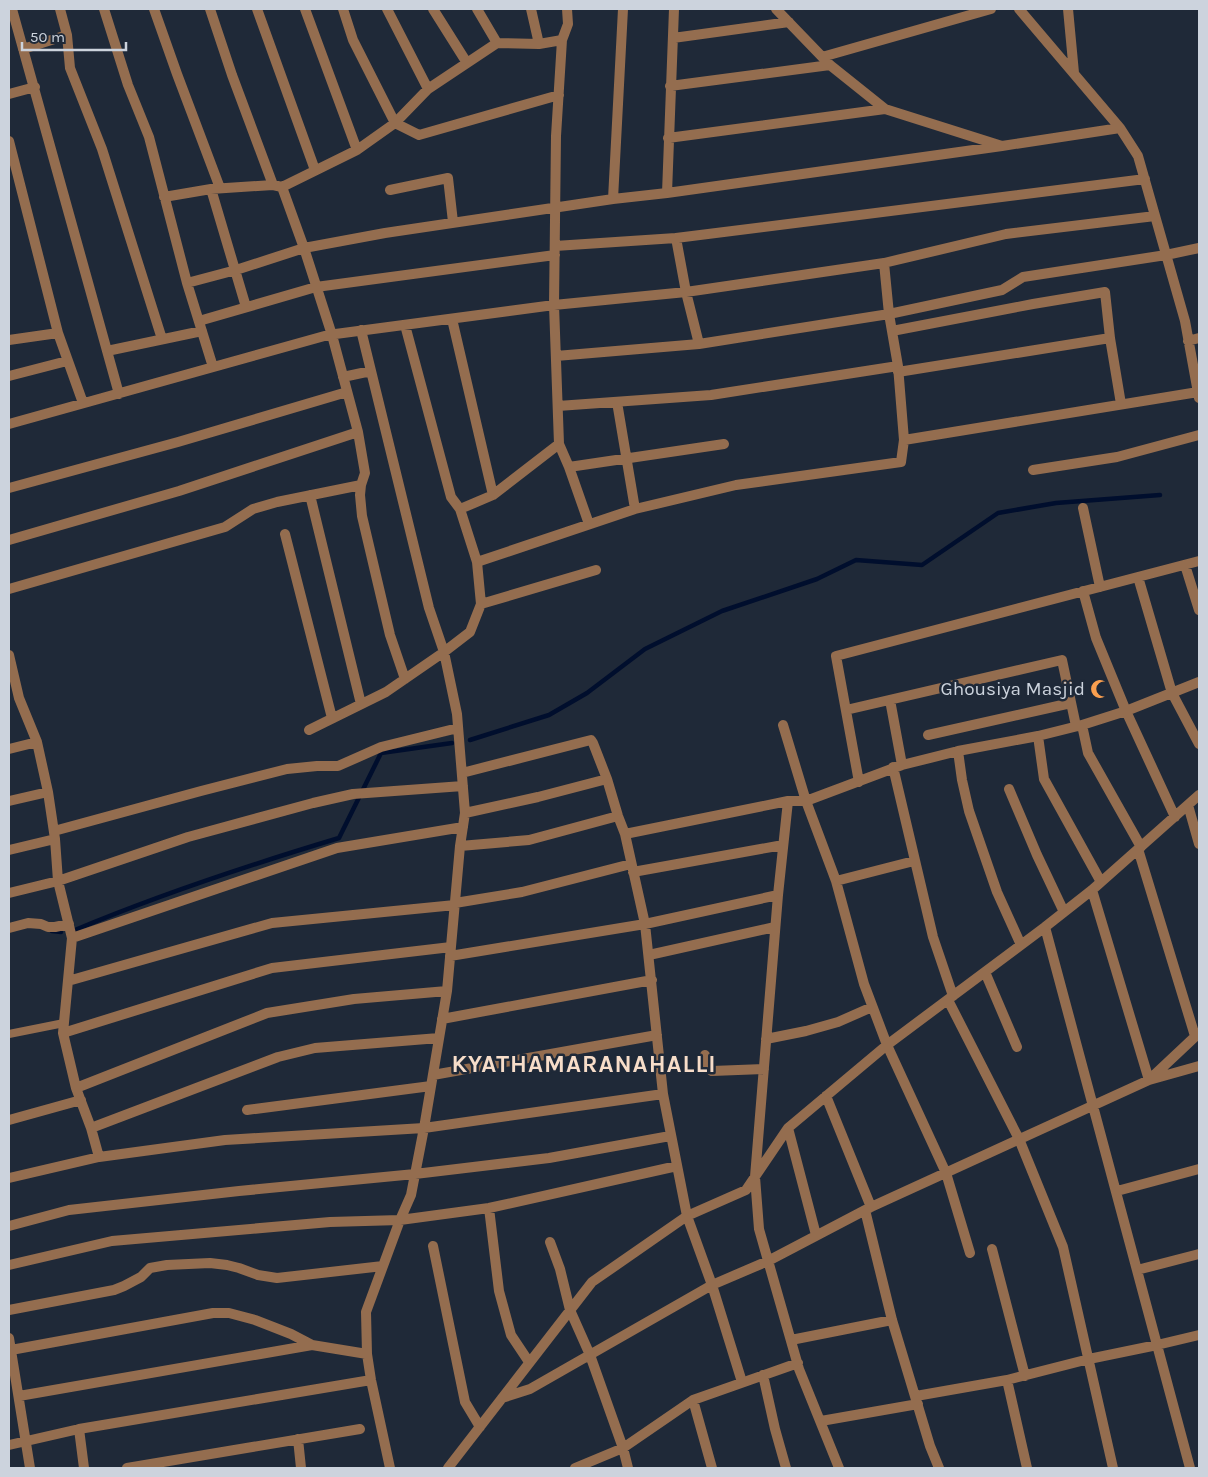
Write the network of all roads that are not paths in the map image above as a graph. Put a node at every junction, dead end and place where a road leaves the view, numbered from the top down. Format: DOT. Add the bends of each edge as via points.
graph roads {
  1 [pos="12,9"];
  2 [pos="60,9"];
  3 [pos="104,9"];
  4 [pos="154,9"];
  5 [pos="210,9"];
  6 [pos="257,9"];
  7 [pos="305,9"];
  8 [pos="344,9"];
  9 [pos="387,9"];
  10 [pos="433,9"];
  11 [pos="477,9"];
  12 [pos="531,9"];
  13 [pos="567,9"];
  14 [pos="623,9"];
  15 [pos="674,9"];
  16 [pos="776,9"];
  17 [pos="991,9"];
  18 [pos="1019,9"];
  19 [pos="1068,9"];
  20 [pos="789,22"];
  21 [pos="67,36"];
  22 [pos="673,38"];
  23 [pos="562,40"];
  24 [pos="497,43"];
  25 [pos="539,44"];
  26 [pos="23,49"];
  27 [pos="822,56"];
  28 [pos="467,63"];
  29 [pos="830,65"];
  30 [pos="1074,73"];
  31 [pos="670,86"];
  32 [pos="35,87"];
  33 [pos="428,89"];
  34 [pos="9,94"];
  35 [pos="559,96"];
  36 [pos="885,109"];
  37 [pos="395,123"];
  38 [pos="1120,128"];
  39 [pos="668,138"];
  40 [pos="9,141"];
  41 [pos="1002,146"];
  42 [pos="357,150"];
  43 [pos="315,170"];
  44 [pos="1145,179"];
  45 [pos="277,186"];
  46 [pos="215,188"];
  47 [pos="390,190"];
  48 [pos="667,193"];
  49 [pos="164,197"];
  50 [pos="613,198"];
  51 [pos="555,207"];
  52 [pos="1155,216"];
  53 [pos="453,222"];
  54 [pos="676,238"];
  55 [pos="304,248"];
  56 [pos="1199,248"];
  57 [pos="555,251"];
  58 [pos="1166,256"];
  59 [pos="884,263"];
  60 [pos="236,270"];
  61 [pos="187,283"];
  62 [pos="316,287"];
  63 [pos="686,292"];
  64 [pos="554,305"];
  65 [pos="246,307"];
  66 [pos="889,314"];
  67 [pos="452,319"];
  68 [pos="405,325"];
  69 [pos="200,326"];
  70 [pos="362,330"];
  71 [pos="892,332"];
  72 [pos="58,334"];
  73 [pos="332,334"];
  74 [pos="1110,338"];
  75 [pos="1199,338"];
  76 [pos="162,339"];
  77 [pos="9,340"];
  78 [pos="1188,341"];
  79 [pos="699,344"];
  80 [pos="107,351"];
  81 [pos="556,356"];
  82 [pos="67,361"];
  83 [pos="213,367"];
  84 [pos="898,369"];
  85 [pos="372,371"];
  86 [pos="9,376"];
  87 [pos="343,377"];
  88 [pos="347,392"];
  89 [pos="119,394"];
  90 [pos="1199,395"];
  91 [pos="83,402"];
  92 [pos="617,402"];
  93 [pos="1122,404"];
  94 [pos="558,406"];
  95 [pos="9,424"];
  96 [pos="358,432"];
  97 [pos="1199,435"];
  98 [pos="904,440"];
  99 [pos="559,444"];
  100 [pos="724,444"];
  101 [pos="626,459"];
  102 [pos="569,467"];
  103 [pos="1033,470"];
  104 [pos="361,485"];
  105 [pos="9,488"];
  106 [pos="310,495"];
  107 [pos="493,495"];
  108 [pos="1084,508"];
  109 [pos="460,509"];
  110 [pos="635,509"];
  111 [pos="589,524"];
  112 [pos="285,534"];
  113 [pos="9,540"];
  114 [pos="1199,561"];
  115 [pos="477,562"];
  116 [pos="1185,564"];
  117 [pos="596,570"];
  118 [pos="1138,577"];
  119 [pos="1100,587"];
  120 [pos="9,589"];
  121 [pos="1083,591"];
  122 [pos="482,604"];
  123 [pos="1199,610"];
  124 [pos="444,652"];
  125 [pos="9,655"];
  126 [pos="405,679"];
  127 [pos="1199,682"];
  128 [pos="1172,693"];
  129 [pos="19,698"];
  130 [pos="890,700"];
  131 [pos="9,701"];
  132 [pos="1071,703"];
  133 [pos="360,704"];
  134 [pos="846,710"];
  135 [pos="1126,711"];
  136 [pos="332,718"];
  137 [pos="783,725"];
  138 [pos="1079,726"];
  139 [pos="458,728"];
  140 [pos="309,730"];
  141 [pos="928,735"];
  142 [pos="1038,736"];
  143 [pos="37,742"];
  144 [pos="1199,744"];
  145 [pos="9,749"];
  146 [pos="958,751"];
  147 [pos="898,766"];
  148 [pos="462,773"];
  149 [pos="607,779"];
  150 [pos="859,782"];
  151 [pos="463,786"];
  152 [pos="1009,789"];
  153 [pos="48,792"];
  154 [pos="1199,795"];
  155 [pos="9,801"];
  156 [pos="806,801"];
  157 [pos="788,802"];
  158 [pos="1188,805"];
  159 [pos="465,813"];
  160 [pos="618,816"];
  161 [pos="1175,817"];
  162 [pos="463,827"];
  163 [pos="625,834"];
  164 [pos="54,835"];
  165 [pos="1199,844"];
  166 [pos="783,845"];
  167 [pos="460,846"];
  168 [pos="1140,848"];
  169 [pos="9,850"];
  170 [pos="914,861"];
  171 [pos="632,868"];
  172 [pos="58,881"];
  173 [pos="836,881"];
  174 [pos="1101,882"];
  175 [pos="1092,890"];
  176 [pos="9,893"];
  177 [pos="778,895"];
  178 [pos="455,904"];
  179 [pos="1064,912"];
  180 [pos="69,924"];
  181 [pos="645,924"];
  182 [pos="775,926"];
  183 [pos="1045,927"];
  184 [pos="9,928"];
  185 [pos="72,938"];
  186 [pos="1021,945"];
  187 [pos="450,952"];
  188 [pos="649,955"];
  189 [pos="985,972"];
  190 [pos="652,980"];
  191 [pos="68,981"];
  192 [pos="447,991"];
  193 [pos="950,998"];
  194 [pos="872,1006"];
  195 [pos="442,1019"];
  196 [pos="63,1028"];
  197 [pos="9,1034"];
  198 [pos="1197,1034"];
  199 [pos="657,1035"];
  200 [pos="439,1038"];
  201 [pos="766,1039"];
  202 [pos="887,1046"];
  203 [pos="1017,1047"];
  204 [pos="704,1055"];
  205 [pos="1199,1066"];
  206 [pos="764,1070"];
  207 [pos="433,1075"];
  208 [pos="1149,1080"];
  209 [pos="431,1086"];
  210 [pos="76,1088"];
  211 [pos="663,1094"];
  212 [pos="826,1096"];
  213 [pos="80,1100"];
  214 [pos="1093,1105"];
  215 [pos="247,1110"];
  216 [pos="9,1120"];
  217 [pos="90,1128"];
  218 [pos="424,1128"];
  219 [pos="788,1128"];
  220 [pos="670,1136"];
  221 [pos="1019,1139"];
  222 [pos="99,1157"];
  223 [pos="677,1166"];
  224 [pos="1199,1169"];
  225 [pos="946,1173"];
  226 [pos="415,1174"];
  227 [pos="755,1177"];
  228 [pos="9,1178"];
  229 [pos="1117,1191"];
  230 [pos="489,1208"];
  231 [pos="868,1209"];
  232 [pos="687,1216"];
  233 [pos="400,1220"];
  234 [pos="9,1226"];
  235 [pos="816,1236"];
  236 [pos="550,1242"];
  237 [pos="433,1246"];
  238 [pos="992,1249"];
  239 [pos="970,1253"];
  240 [pos="1199,1254"];
  241 [pos="768,1261"];
  242 [pos="9,1265"];
  243 [pos="383,1266"];
  244 [pos="1138,1270"];
  245 [pos="712,1285"];
  246 [pos="9,1310"];
  247 [pos="570,1310"];
  248 [pos="892,1320"];
  249 [pos="1199,1335"];
  250 [pos="9,1338"];
  251 [pos="791,1340"];
  252 [pos="312,1346"];
  253 [pos="1157,1346"];
  254 [pos="11,1350"];
  255 [pos="367,1354"];
  256 [pos="590,1355"];
  257 [pos="1089,1359"];
  258 [pos="529,1362"];
  259 [pos="798,1363"];
  260 [pos="763,1375"];
  261 [pos="1025,1376"];
  262 [pos="371,1380"];
  263 [pos="1007,1380"];
  264 [pos="742,1382"];
  265 [pos="19,1396"];
  266 [pos="502,1398"];
  267 [pos="693,1400"];
  268 [pos="917,1400"];
  269 [pos="821,1421"];
  270 [pos="480,1427"];
  271 [pos="79,1429"];
  272 [pos="360,1429"];
  273 [pos="298,1439"];
  274 [pos="25,1442"];
  275 [pos="9,1445"];
  276 [pos="623,1448"];
  277 [pos="30,1468"];
  278 [pos="84,1468"];
  279 [pos="127,1468"];
  280 [pos="302,1468"];
  281 [pos="390,1468"];
  282 [pos="448,1468"];
  283 [pos="574,1468"];
  284 [pos="628,1468"];
  285 [pos="712,1468"];
  286 [pos="786,1468"];
  287 [pos="839,1468"];
  288 [pos="939,1468"];
  289 [pos="1027,1468"];
  290 [pos="1112,1468"];
  291 [pos="1190,1468"];
  1 -- 26 [label="street"];
  2 -- 21 [label="street"];
  3 -- 49 [label="street" via="128,85 149,137"];
  4 -- 46 [label="street"];
  5 -- 45 [label="street" via="232,75"];
  6 -- 43 [label="street"];
  7 -- 42 [label="street"];
  8 -- 37 [label="street" via="353,40"];
  9 -- 33 [label="street"];
  10 -- 28 [label="street"];
  11 -- 24 [label="street"];
  12 -- 25 [label="street"];
  13 -- 23 [label="street" via="568,24"];
  14 -- 50 [label="street"];
  15 -- 22 [label="street"];
  16 -- 20 [label="street"];
  17 -- 27 [label="street"];
  18 -- 30 [label="street"];
  19 -- 30 [label="street"];
  20 -- 22 [label="street"];
  20 -- 27 [label="street"];
  21 -- 26 [label="street"];
  21 -- 76 [label="street" via="70,68 102,149"];
  22 -- 31 [label="street"];
  23 -- 25 [label="street"];
  23 -- 35 [label="street"];
  24 -- 25 [label="street"];
  24 -- 28 [label="street"];
  26 -- 32 [label="street"];
  27 -- 29 [label="street"];
  28 -- 33 [label="street"];
  29 -- 31 [label="street"];
  29 -- 36 [label="street"];
  30 -- 38 [label="street"];
  31 -- 39 [label="street"];
  32 -- 34 [label="street"];
  32 -- 80 [label="street"];
  33 -- 37 [label="street"];
  35 -- 37 [label="street" via="419,135"];
  35 -- 51 [label="street"];
  36 -- 39 [label="street"];
  36 -- 41 [label="street"];
  37 -- 42 [label="street"];
  38 -- 41 [label="street"];
  38 -- 44 [label="street" via="1138,156"];
  39 -- 48 [label="street"];
  40 -- 72 [label="street"];
  41 -- 48 [label="street"];
  42 -- 43 [label="street"];
  43 -- 45 [label="street"];
  44 -- 52 [label="street"];
  44 -- 54 [label="street"];
  45 -- 46 [label="street"];
  45 -- 55 [label="street"];
  46 -- 49 [label="street"];
  46 -- 60 [label="street"];
  47 -- 53 [label="street" via="448,178"];
  48 -- 50 [label="street"];
  49 -- 61 [label="street"];
  50 -- 51 [label="street"];
  51 -- 53 [label="street"];
  51 -- 57 [label="street"];
  52 -- 58 [label="street"];
  52 -- 59 [label="street" via="1006,234"];
  53 -- 55 [label="street"];
  54 -- 57 [label="street"];
  54 -- 63 [label="street"];
  55 -- 60 [label="street"];
  55 -- 62 [label="street"];
  56 -- 58 [label="street"];
  57 -- 62 [label="street"];
  57 -- 64 [label="street"];
  58 -- 66 [label="street" via="1024,277 1002,290"];
  58 -- 78 [label="street"];
  59 -- 63 [label="street"];
  59 -- 66 [label="street"];
  60 -- 61 [label="street"];
  60 -- 65 [label="street"];
  61 -- 69 [label="street"];
  62 -- 65 [label="street"];
  62 -- 73 [label="street"];
  63 -- 64 [label="street"];
  63 -- 79 [label="street"];
  64 -- 67 [label="street"];
  64 -- 81 [label="street"];
  65 -- 69 [label="street"];
  66 -- 71 [label="street"];
  66 -- 79 [label="street"];
  67 -- 68 [label="street"];
  67 -- 107 [label="street"];
  68 -- 70 [label="street"];
  68 -- 109 [label="street" via="451,497"];
  69 -- 76 [label="street"];
  69 -- 83 [label="street"];
  70 -- 73 [label="street"];
  70 -- 85 [label="street"];
  71 -- 74 [label="street" via="1105,292"];
  71 -- 84 [label="street"];
  72 -- 77 [label="street"];
  72 -- 82 [label="street"];
  73 -- 83 [label="street"];
  73 -- 87 [label="street"];
  74 -- 84 [label="street"];
  74 -- 93 [label="street"];
  75 -- 78 [label="street"];
  76 -- 80 [label="street"];
  78 -- 90 [label="street"];
  79 -- 81 [label="street"];
  80 -- 89 [label="street"];
  81 -- 94 [label="street"];
  82 -- 86 [label="street"];
  82 -- 91 [label="street"];
  83 -- 89 [label="street"];
  84 -- 92 [label="street" via="711,395"];
  84 -- 98 [label="street"];
  85 -- 87 [label="street"];
  85 -- 124 [label="street" via="430,608"];
  87 -- 88 [label="street"];
  88 -- 96 [label="street"];
  88 -- 105 [label="street"];
  89 -- 91 [label="street"];
  90 -- 93 [label="street"];
  91 -- 95 [label="street"];
  92 -- 94 [label="street"];
  92 -- 101 [label="street"];
  93 -- 98 [label="street"];
  94 -- 99 [label="street"];
  96 -- 104 [label="street" via="366,473"];
  96 -- 113 [label="street"];
  97 -- 103 [label="street" via="1117,456"];
  98 -- 110 [label="street" via="901,462 736,485"];
  99 -- 102 [label="street"];
  99 -- 107 [label="street"];
  100 -- 101 [label="street"];
  101 -- 102 [label="street"];
  101 -- 110 [label="street"];
  102 -- 111 [label="street"];
  104 -- 106 [label="street"];
  104 -- 126 [label="street" via="362,516 390,635"];
  106 -- 120 [label="street" via="253,509 225,528"];
  106 -- 133 [label="street"];
  107 -- 109 [label="street"];
  108 -- 119 [label="street"];
  109 -- 115 [label="street"];
  110 -- 111 [label="street"];
  111 -- 115 [label="street"];
  112 -- 136 [label="street"];
  114 -- 116 [label="street"];
  115 -- 122 [label="street"];
  116 -- 118 [label="street"];
  116 -- 123 [label="street"];
  117 -- 122 [label="street"];
  118 -- 119 [label="street"];
  118 -- 128 [label="street"];
  119 -- 121 [label="street"];
  121 -- 134 [label="street" via="836,656"];
  121 -- 135 [label="street" via="1096,638"];
  122 -- 124 [label="street" via="470,632"];
  124 -- 126 [label="street"];
  124 -- 139 [label="street"];
  125 -- 129 [label="street"];
  126 -- 133 [label="street"];
  127 -- 128 [label="street"];
  128 -- 135 [label="street"];
  128 -- 144 [label="street"];
  129 -- 131 [label="street"];
  129 -- 143 [label="street"];
  130 -- 132 [label="street" via="1062,660"];
  130 -- 134 [label="street"];
  130 -- 147 [label="street"];
  132 -- 138 [label="street"];
  132 -- 141 [label="street"];
  133 -- 136 [label="street"];
  134 -- 150 [label="street"];
  135 -- 138 [label="street"];
  135 -- 161 [label="street"];
  136 -- 140 [label="street"];
  137 -- 156 [label="street"];
  138 -- 142 [label="street"];
  138 -- 168 [label="street" via="1088,753"];
  139 -- 148 [label="street"];
  139 -- 164 [label="street" via="381,747 338,766 287,769"];
  142 -- 146 [label="street"];
  142 -- 174 [label="street" via="1044,779"];
  143 -- 145 [label="street"];
  143 -- 153 [label="street"];
  146 -- 147 [label="street"];
  146 -- 186 [label="street" via="970,811 997,892"];
  147 -- 150 [label="street"];
  147 -- 170 [label="street"];
  148 -- 149 [label="street" via="591,740"];
  148 -- 151 [label="street"];
  149 -- 159 [label="street"];
  149 -- 160 [label="street"];
  150 -- 156 [label="street"];
  151 -- 159 [label="street"];
  151 -- 172 [label="street" via="353,794 313,803 188,837"];
  152 -- 179 [label="street"];
  153 -- 155 [label="street"];
  153 -- 164 [label="street"];
  154 -- 158 [label="street"];
  156 -- 157 [label="street"];
  156 -- 173 [label="street"];
  157 -- 163 [label="street"];
  157 -- 166 [label="street"];
  158 -- 161 [label="street"];
  158 -- 165 [label="street"];
  159 -- 162 [label="street"];
  160 -- 163 [label="street"];
  160 -- 167 [label="street" via="529,840"];
  161 -- 168 [label="street"];
  162 -- 167 [label="street"];
  162 -- 185 [label="street" via="337,848"];
  163 -- 171 [label="street"];
  164 -- 169 [label="street"];
  164 -- 172 [label="street"];
  166 -- 171 [label="street"];
  166 -- 177 [label="street"];
  167 -- 178 [label="street"];
  168 -- 174 [label="street"];
  168 -- 198 [label="street"];
  170 -- 173 [label="street"];
  170 -- 193 [label="street"];
  171 -- 178 [label="street"];
  171 -- 181 [label="street"];
  172 -- 176 [label="street"];
  172 -- 180 [label="street"];
  173 -- 194 [label="street"];
  174 -- 175 [label="street"];
  175 -- 179 [label="street"];
  175 -- 208 [label="street"];
  177 -- 181 [label="street"];
  177 -- 182 [label="street"];
  178 -- 187 [label="street"];
  178 -- 191 [label="street" via="272,923"];
  179 -- 183 [label="street"];
  180 -- 184 [label="street" via="48,927 28,923"];
  180 -- 185 [label="street"];
  181 -- 187 [label="street"];
  181 -- 188 [label="street"];
  182 -- 188 [label="street"];
  182 -- 201 [label="street"];
  183 -- 186 [label="street"];
  183 -- 214 [label="street"];
  185 -- 191 [label="street"];
  186 -- 189 [label="street"];
  187 -- 192 [label="street"];
  187 -- 196 [label="street" via="272,968"];
  188 -- 190 [label="street"];
  189 -- 193 [label="street"];
  189 -- 203 [label="street"];
  190 -- 195 [label="street"];
  190 -- 199 [label="street"];
  191 -- 196 [label="street"];
  192 -- 195 [label="street"];
  192 -- 210 [label="street" via="354,999 266,1013"];
  193 -- 202 [label="street"];
  193 -- 221 [label="street"];
  194 -- 201 [label="street" via="838,1022"];
  194 -- 202 [label="street"];
  195 -- 200 [label="street"];
  196 -- 197 [label="lane"];
  196 -- 210 [label="street"];
  198 -- 208 [label="street"];
  199 -- 207 [label="street"];
  199 -- 211 [label="street"];
  200 -- 207 [label="street"];
  200 -- 217 [label="street" via="315,1048 278,1057"];
  201 -- 206 [label="street"];
  202 -- 212 [label="street"];
  202 -- 225 [label="street"];
  204 -- 206 [label="street" via="710,1071"];
  205 -- 208 [label="street"];
  206 -- 227 [label="street"];
  207 -- 209 [label="street"];
  208 -- 214 [label="street"];
  209 -- 215 [label="street"];
  209 -- 218 [label="street"];
  210 -- 213 [label="street"];
  211 -- 218 [label="street"];
  211 -- 220 [label="street"];
  212 -- 219 [label="street"];
  212 -- 231 [label="street"];
  213 -- 216 [label="street"];
  213 -- 217 [label="street"];
  214 -- 221 [label="street"];
  214 -- 229 [label="street"];
  217 -- 222 [label="street"];
  218 -- 222 [label="street" via="225,1140"];
  218 -- 226 [label="street"];
  219 -- 227 [label="street"];
  219 -- 235 [label="street"];
  220 -- 223 [label="street"];
  220 -- 226 [label="street" via="549,1158"];
  221 -- 225 [label="street"];
  221 -- 257 [label="street" via="1063,1247"];
  222 -- 228 [label="street"];
  223 -- 230 [label="street"];
  223 -- 232 [label="street"];
  224 -- 229 [label="street"];
  225 -- 231 [label="street"];
  225 -- 239 [label="street"];
  226 -- 233 [label="street" via="411,1195"];
  226 -- 234 [label="street" via="69,1210"];
  227 -- 232 [label="street" via="746,1190"];
  227 -- 241 [label="street" via="759,1229"];
  229 -- 244 [label="street"];
  230 -- 233 [label="street"];
  230 -- 258 [label="street" via="499,1291 511,1335"];
  231 -- 235 [label="street"];
  231 -- 248 [label="street"];
  232 -- 245 [label="street"];
  232 -- 247 [label="street" via="592,1282"];
  233 -- 242 [label="street" via="330,1222 112,1241"];
  233 -- 243 [label="street"];
  235 -- 241 [label="street"];
  236 -- 247 [label="street"];
  237 -- 270 [label="street" via="465,1402"];
  238 -- 261 [label="street"];
  240 -- 244 [label="street"];
  241 -- 245 [label="street"];
  241 -- 251 [label="street"];
  243 -- 246 [label="street" via="277,1278 210,1263 166,1265 150,1268 141,1277 114,1290"];
  243 -- 255 [label="street" via="366,1312"];
  244 -- 253 [label="street"];
  245 -- 256 [label="street"];
  245 -- 264 [label="street"];
  247 -- 256 [label="street"];
  247 -- 258 [label="street"];
  248 -- 251 [label="street"];
  248 -- 268 [label="street"];
  249 -- 253 [label="street"];
  250 -- 254 [label="street"];
  251 -- 259 [label="street"];
  252 -- 254 [label="street" via="255,1320 229,1313 213,1313"];
  252 -- 255 [label="street"];
  252 -- 265 [label="street"];
  253 -- 257 [label="street"];
  253 -- 291 [label="street"];
  254 -- 265 [label="street"];
  255 -- 262 [label="street"];
  256 -- 266 [label="street" via="530,1390"];
  256 -- 276 [label="street"];
  257 -- 261 [label="street"];
  257 -- 290 [label="street"];
  258 -- 266 [label="street"];
  259 -- 260 [label="street"];
  259 -- 269 [label="street"];
  260 -- 264 [label="street"];
  260 -- 286 [label="street"];
  261 -- 263 [label="street"];
  262 -- 271 [label="street"];
  262 -- 281 [label="street"];
  263 -- 268 [label="street"];
  263 -- 289 [label="street"];
  264 -- 267 [label="street"];
  265 -- 274 [label="street"];
  266 -- 270 [label="street"];
  267 -- 276 [label="street"];
  267 -- 285 [label="street"];
  268 -- 269 [label="street"];
  268 -- 288 [label="street"];
  269 -- 287 [label="street"];
  270 -- 282 [label="street"];
  271 -- 274 [label="street"];
  271 -- 278 [label="street"];
  272 -- 273 [label="street"];
  273 -- 279 [label="street"];
  273 -- 280 [label="street"];
  274 -- 275 [label="street"];
  274 -- 277 [label="street"];
  276 -- 283 [label="street"];
  276 -- 284 [label="street"];
}
